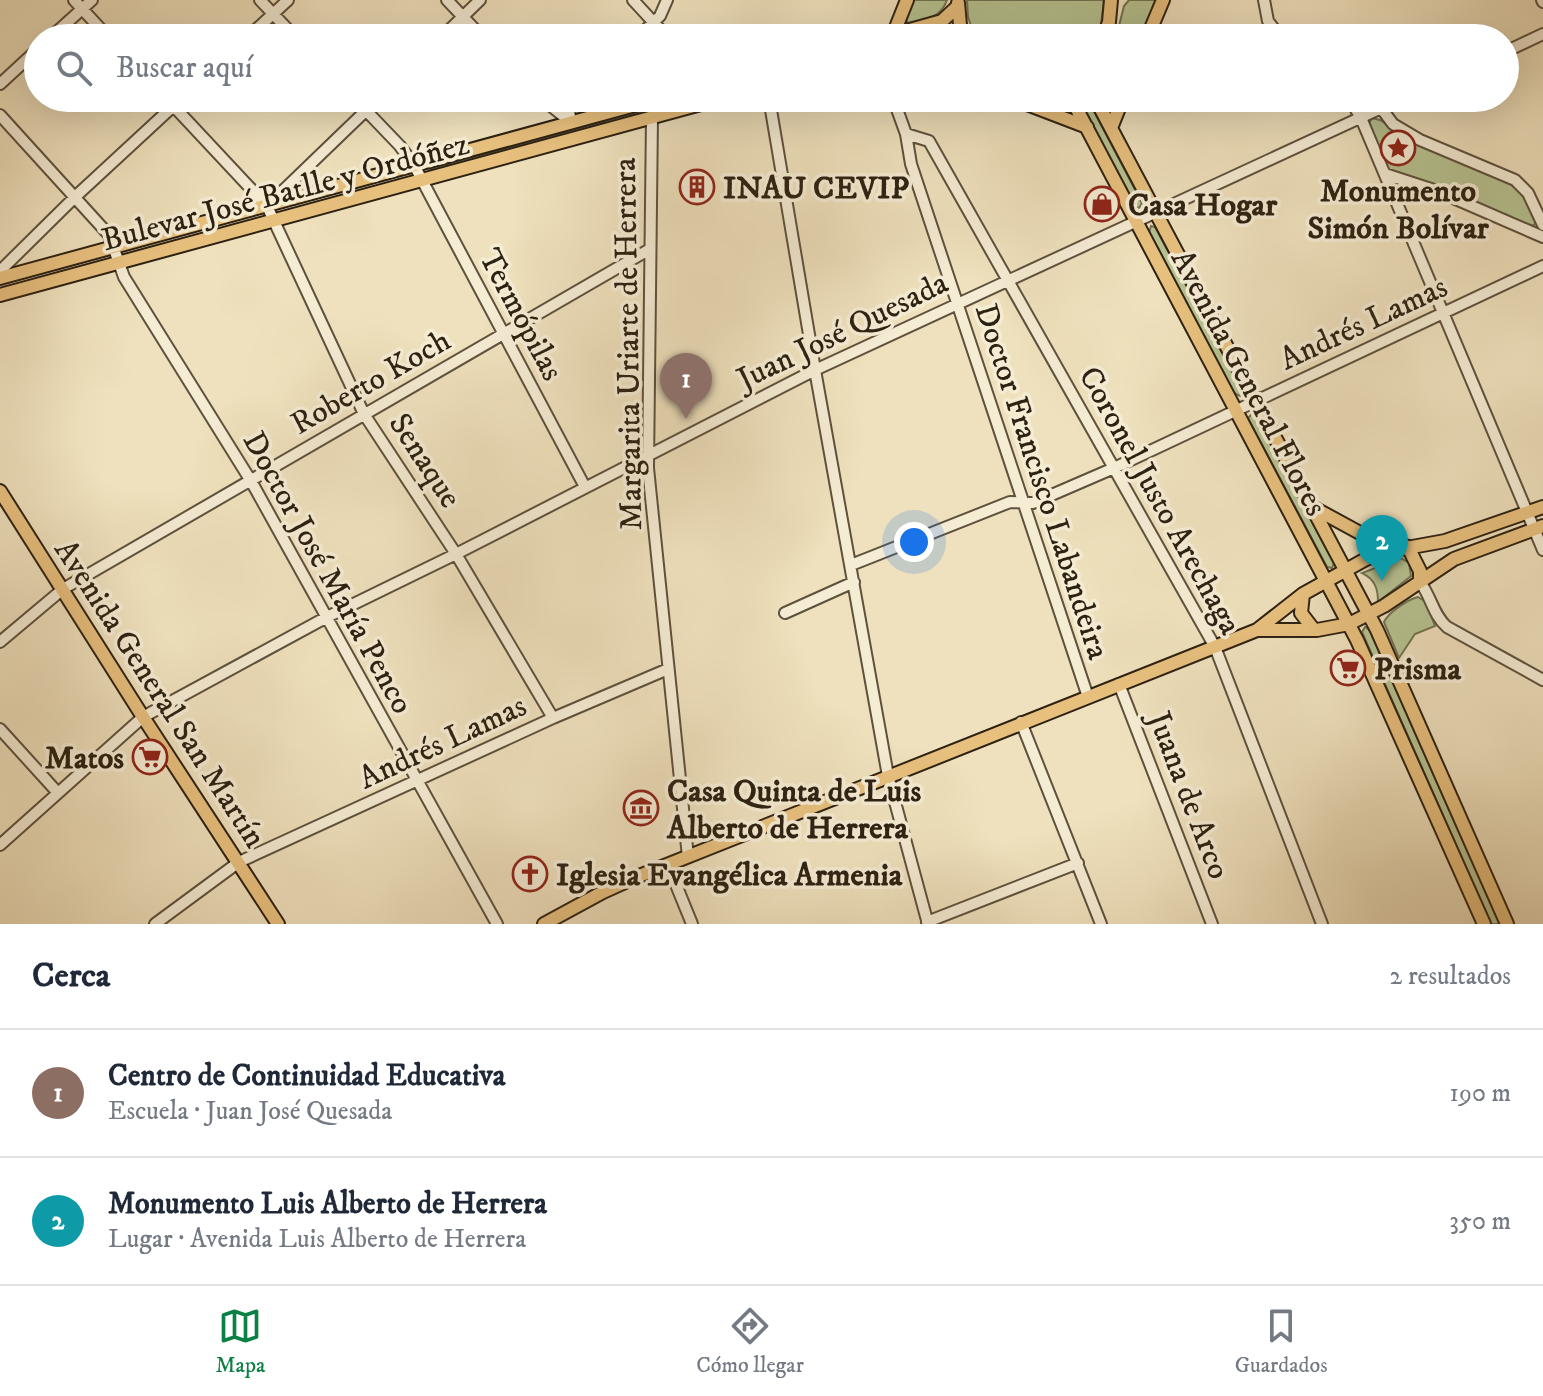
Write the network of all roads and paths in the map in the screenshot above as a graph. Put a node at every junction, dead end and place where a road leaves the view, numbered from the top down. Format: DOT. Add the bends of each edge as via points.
graph roads {
  1 [pos="74,0"];
  2 [pos="92,0"];
  3 [pos="260,0"];
  4 [pos="288,0"];
  5 [pos="447,0"];
  6 [pos="480,0"];
  7 [pos="633,0"];
  8 [pos="667,0"];
  9 [pos="907,0"];
  10 [pos="1111,0"];
  11 [pos="1163,0"];
  12 [pos="1264,0"];
  13 [pos="958,3"];
  14 [pos="82,9"];
  15 [pos="273,14"];
  16 [pos="463,17"];
  17 [pos="654,22"];
  18 [pos="65,24"];
  19 [pos="96,24"];
  20 [pos="262,24"];
  21 [pos="283,24"];
  22 [pos="456,24"];
  23 [pos="470,24"];
  24 [pos="894,24"];
  25 [pos="931,24"];
  26 [pos="960,24"];
  27 [pos="1108,24"];
  28 [pos="1153,24"];
  29 [pos="1270,24"];
  30 [pos="1543,34"];
  31 [pos="1519,45"];
  32 [pos="24,62"];
  33 [pos="0,84"];
  34 [pos="163,112"];
  35 [pos="184,112"];
  36 [pos="365,112"];
  37 [pos="367,112"];
  38 [pos="558,112"];
  39 [pos="569,112"];
  40 [pos="608,112"];
  41 [pos="671,112"];
  42 [pos="771,112"];
  43 [pos="898,112"];
  44 [pos="1048,112"];
  45 [pos="1079,112"];
  46 [pos="1102,112"];
  47 [pos="1117,112"];
  48 [pos="1357,112"];
  49 [pos="1373,112"];
  50 [pos="1384,112"];
  51 [pos="0,115"];
  52 [pos="652,117"];
  53 [pos="1361,118"];
  54 [pos="571,122"];
  55 [pos="1087,127"];
  56 [pos="1111,128"];
  57 [pos="906,134"];
  58 [pos="414,165"];
  59 [pos="1385,174"];
  60 [pos="422,180"];
  61 [pos="76,196"];
  62 [pos="267,206"];
  63 [pos="1156,214"];
  64 [pos="275,220"];
  65 [pos="1136,223"];
  66 [pos="1543,225"];
  67 [pos="1543,237"];
  68 [pos="113,248"];
  69 [pos="650,249"];
  70 [pos="119,263"];
  71 [pos="1543,266"];
  72 [pos="0,271"];
  73 [pos="0,278"];
  74 [pos="1008,279"];
  75 [pos="0,295"];
  76 [pos="956,304"];
  77 [pos="1442,313"];
  78 [pos="502,334"];
  79 [pos="815,370"];
  80 [pos="1255,402"];
  81 [pos="1236,411"];
  82 [pos="364,414"];
  83 [pos="648,456"];
  84 [pos="1114,468"];
  85 [pos="251,481"];
  86 [pos="585,487"];
  87 [pos="0,491"];
  88 [pos="1022,503"];
  89 [pos="1311,507"];
  90 [pos="1543,507"];
  91 [pos="1526,513"];
  92 [pos="1538,528"];
  93 [pos="1408,547"];
  94 [pos="1543,550"];
  95 [pos="456,554"];
  96 [pos="851,565"];
  97 [pos="1345,570"];
  98 [pos="1327,580"];
  99 [pos="854,582"];
  100 [pos="1420,582"];
  101 [pos="63,589"];
  102 [pos="1303,594"];
  103 [pos="785,613"];
  104 [pos="1369,614"];
  105 [pos="327,617"];
  106 [pos="1349,624"];
  107 [pos="1257,630"];
  108 [pos="1314,630"];
  109 [pos="0,642"];
  110 [pos="1215,647"];
  111 [pos="668,669"];
  112 [pos="1543,680"];
  113 [pos="1119,684"];
  114 [pos="1088,697"];
  115 [pos="143,717"];
  116 [pos="553,718"];
  117 [pos="1021,722"];
  118 [pos="0,729"];
  119 [pos="888,776"];
  120 [pos="416,781"];
  121 [pos="58,793"];
  122 [pos="0,845"];
  123 [pos="688,857"];
  124 [pos="239,862"];
  125 [pos="1078,863"];
  126 [pos="668,865"];
  127 [pos="927,923"];
  128 [pos="155,924"];
  129 [pos="278,924"];
  130 [pos="497,924"];
  131 [pos="544,924"];
  132 [pos="692,924"];
  133 [pos="1101,924"];
  134 [pos="1212,924"];
  135 [pos="1322,924"];
  136 [pos="1484,924"];
  137 [pos="1507,924"];
  1 -- 14 [label="street"];
  2 -- 14 [label="street"];
  3 -- 15 [label="street"];
  4 -- 15 [label="street"];
  5 -- 16 [label="street"];
  6 -- 16 [label="street"];
  7 -- 17 [label="street"];
  8 -- 17 [label="street"];
  9 -- 24 [label="main road"];
  10 -- 27 [label="main road"];
  11 -- 28 [label="main road"];
  12 -- 29 [label="street"];
  13 -- 25 [label="main road" via="942,21"];
  13 -- 26 [label="main road"];
  14 -- 18 [label="street"];
  14 -- 19 [label="street"];
  15 -- 20 [label="street"];
  15 -- 21 [label="street"];
  16 -- 22 [label="street"];
  16 -- 23 [label="street"];
  30 -- 31 [label="street"];
  32 -- 33 [label="street"];
  34 -- 61 [label="street"];
  35 -- 62 [label="street, Senaque"];
  36 -- 62 [label="street"];
  37 -- 58 [label="street, Termópilas"];
  38 -- 54 [label="street"];
  39 -- 54 [label="street"];
  40 -- 54 [label="main road, Bulevar José Batlle y Ordóñez"];
  41 -- 52 [label="main road, Bulevar José Batlle y Ordóñez"];
  42 -- 79 [label="street"];
  43 -- 57 [label="street, Doctor Francisco Labandeira"];
  44 -- 55 [label="main road"];
  45 -- 55 [label="main road, Avenida General Flores"];
  46 -- 56 [label="main road, Avenida General Flores"];
  47 -- 56 [label="main road"];
  48 -- 53 [label="street"];
  49 -- 53 [label="street, Juan José Quesada"];
  50 -- 66 [label="street" via="1420,140 1515,180 1528,193"];
  51 -- 61 [label="street, Doctor José María Penco"];
  52 -- 60 [label="main road, Bulevar José Batlle y Ordóñez"];
  52 -- 69 [label="street, Margarita Uriarte de Herrera"];
  53 -- 59 [label="street"];
  53 -- 63 [label="street, Juan José Quesada"];
  54 -- 58 [label="main road, Bulevar José Batlle y Ordóñez"];
  55 -- 65 [label="main road, Avenida General Flores"];
  56 -- 63 [label="main road, Avenida General Flores"];
  57 -- 74 [label="street, Coronel Justo Arechaga" via="929,141"];
  57 -- 76 [label="street, Doctor Francisco Labandeira"];
  58 -- 60 [label="street, Termópilas"];
  58 -- 62 [label="main road, Bulevar José Batlle y Ordóñez"];
  59 -- 67 [label="street"];
  59 -- 77 [label="street"];
  60 -- 64 [label="main road, Bulevar José Batlle y Ordóñez"];
  60 -- 78 [label="street, Termópilas"];
  61 -- 68 [label="street, Doctor José María Penco" via="104,227"];
  61 -- 72 [label="street"];
  62 -- 64 [label="street, Senaque"];
  62 -- 68 [label="main road, Bulevar José Batlle y Ordóñez"];
  63 -- 65 [label="street, Juan José Quesada"];
  63 -- 80 [label="main road, Avenida General Flores"];
  64 -- 70 [label="main road, Bulevar José Batlle y Ordóñez"];
  64 -- 82 [label="street, Senaque"];
  65 -- 74 [label="street, Juan José Quesada"];
  65 -- 81 [label="main road, Avenida General Flores"];
  68 -- 70 [label="street, Doctor José María Penco"];
  68 -- 73 [label="main road, Bulevar José Batlle y Ordóñez"];
  69 -- 78 [label="street, Roberto Koch"];
  69 -- 83 [label="street, Margarita Uriarte de Herrera"];
  70 -- 75 [label="main road, Bulevar José Batlle y Ordóñez"];
  70 -- 85 [label="street, Doctor José María Penco"];
  71 -- 77 [label="street, Andrés Lamas"];
  74 -- 76 [label="street, Juan José Quesada"];
  74 -- 84 [label="street, Coronel Justo Arechaga"];
  76 -- 79 [label="street, Juan José Quesada"];
  76 -- 88 [label="street, Doctor Francisco Labandeira"];
  77 -- 80 [label="street, Andrés Lamas"];
  77 -- 91 [label="street"];
  78 -- 82 [label="street, Roberto Koch"];
  78 -- 86 [label="street, Termópilas"];
  79 -- 83 [label="street, Juan José Quesada"];
  79 -- 96 [label="street"];
  80 -- 81 [label="street, Andrés Lamas"];
  80 -- 89 [label="main road, Avenida General Flores"];
  81 -- 84 [label="street, Andrés Lamas"];
  81 -- 98 [label="main road, Avenida General Flores"];
  82 -- 85 [label="street, Roberto Koch"];
  82 -- 95 [label="street, Senaque"];
  83 -- 86 [label="street, Juan José Quesada"];
  83 -- 111 [label="street, Margarita Uriarte de Herrera"];
  84 -- 88 [label="street, Andrés Lamas"];
  84 -- 110 [label="street, Coronel Justo Arechaga"];
  85 -- 101 [label="street, Roberto Koch"];
  85 -- 105 [label="street, Doctor José María Penco"];
  86 -- 95 [label="street, Juan José Quesada"];
  87 -- 101 [label="main road, Avenida General San Martín"];
  88 -- 96 [label="street, Andrés Lamas" via="1010,502"];
  88 -- 114 [label="street, Doctor Francisco Labandeira"];
  89 -- 93 [label="main road" via="1360,533"];
  89 -- 97 [label="main road, Avenida General Flores"];
  90 -- 91 [label="main road"];
  91 -- 92 [label="street"];
  91 -- 93 [label="main road" via="1445,541"];
  92 -- 94 [label="street"];
  92 -- 100 [label="main road" via="1472,550"];
  93 -- 97 [label="main road"];
  93 -- 100 [label="main road"];
  95 -- 105 [label="street, Juan José Quesada"];
  95 -- 116 [label="street, Senaque"];
  96 -- 99 [label="street"];
  97 -- 98 [label="main road"];
  97 -- 104 [label="main road, Avenida General Flores"];
  98 -- 102 [label="main road"];
  98 -- 106 [label="main road, Avenida General Flores"];
  99 -- 103 [label="street"];
  99 -- 119 [label="street"];
  100 -- 104 [label="main road"];
  100 -- 112 [label="street" via="1447,627"];
  101 -- 109 [label="street, Roberto Koch"];
  101 -- 115 [label="main road, Avenida General San Martín"];
  102 -- 107 [label="main road"];
  102 -- 108 [label="main road" via="1301,613"];
  104 -- 106 [label="main road"];
  104 -- 137 [label="main road, Avenida General Flores"];
  105 -- 115 [label="street, Juan José Quesada"];
  105 -- 120 [label="street, Doctor José María Penco"];
  106 -- 108 [label="main road"];
  106 -- 136 [label="main road, Avenida General Flores"];
  107 -- 108 [label="main road"];
  107 -- 110 [label="main road"];
  110 -- 113 [label="main road"];
  110 -- 135 [label="street, Coronel Justo Arechaga"];
  111 -- 116 [label="street, Andrés Lamas"];
  111 -- 123 [label="street, Margarita Uriarte de Herrera"];
  113 -- 114 [label="main road"];
  113 -- 134 [label="street, Juana de Arco"];
  114 -- 117 [label="main road"];
  115 -- 121 [label="street, Juan José Quesada"];
  115 -- 124 [label="main road, Avenida General San Martín"];
  116 -- 120 [label="street, Andrés Lamas"];
  117 -- 119 [label="main road"];
  117 -- 125 [label="street"];
  118 -- 121 [label="street"];
  119 -- 123 [label="main road"];
  119 -- 127 [label="street"];
  120 -- 124 [label="street, Andrés Lamas"];
  120 -- 130 [label="street, Doctor José María Penco"];
  121 -- 122 [label="street, Juan José Quesada"];
  123 -- 126 [label="main road"];
  124 -- 128 [label="street, Andrés Lamas"];
  124 -- 129 [label="main road, Avenida General San Martín"];
  125 -- 127 [label="street"];
  125 -- 133 [label="street"];
  126 -- 131 [label="main road"];
  126 -- 132 [label="street"];
}
